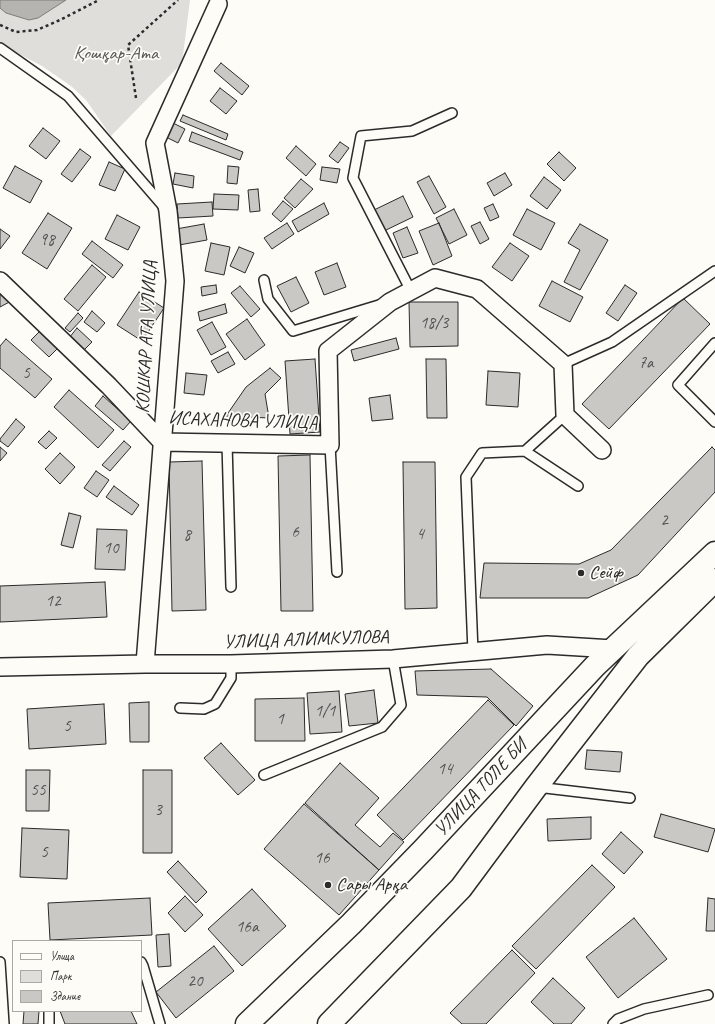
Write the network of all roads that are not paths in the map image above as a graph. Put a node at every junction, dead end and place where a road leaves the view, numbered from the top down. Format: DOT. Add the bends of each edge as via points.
graph roads {
  1 [pos="218,4"];
  2 [pos="0,48"];
  3 [pos="452,113"];
  4 [pos="168,211"];
  5 [pos="715,270"];
  6 [pos="264,280"];
  7 [pos="0,281"];
  8 [pos="411,291"];
  9 [pos="390,302"];
  10 [pos="715,343"];
  11 [pos="562,364"];
  12 [pos="565,415"];
  13 [pos="715,422"];
  14 [pos="162,442"];
  15 [pos="227,443"];
  16 [pos="330,445"];
  17 [pos="602,450"];
  18 [pos="525,451"];
  19 [pos="578,486"];
  20 [pos="715,553"];
  21 [pos="337,572"];
  22 [pos="715,580"];
  23 [pos="231,587"];
  24 [pos="613,649"];
  25 [pos="473,652"];
  26 [pos="393,659"];
  27 [pos="145,664"];
  28 [pos="231,664"];
  29 [pos="0,667"];
  30 [pos="180,708"];
  31 [pos="264,775"];
  32 [pos="536,787"];
  33 [pos="630,798"];
  34 [pos="0,962"];
  35 [pos="142,963"];
  36 [pos="708,995"];
  37 [pos="49,1012"];
  38 [pos="4,1024"];
  39 [pos="49,1024"];
  40 [pos="160,1024"];
  41 [pos="247,1024"];
  42 [pos="329,1024"];
  43 [pos="613,1024"];
  1 -- 4 [label="street, КОШКАР АТА УЛИЦА" via="155,143"];
  2 -- 4 [label="lane" via="68,96"];
  3 -- 8 [label="lane" via="412,130 361,136 353,178"];
  4 -- 14 [label="street, КОШКАР АТА УЛИЦА" via="175,281"];
  5 -- 11 [label="lane" via="612,342"];
  6 -- 9 [label="lane" via="268,299 293,331"];
  7 -- 14 [label="street, ИСАХАНОВА УЛИЦА" via="110,386"];
  8 -- 9 [label="street, ИСАХАНОВА УЛИЦА"];
  8 -- 11 [label="street, ИСАХАНОВА УЛИЦА" via="435,278 477,289"];
  9 -- 16 [label="street, ИСАХАНОВА УЛИЦА" via="328,351"];
  10 -- 13 [label="lane" via="678,385"];
  11 -- 12 [label="street"];
  12 -- 17 [label="street"];
  12 -- 18 [label="lane"];
  14 -- 15 [label="street, ИСАХАНОВА УЛИЦА"];
  14 -- 27 [label="street, КОШКАР АТА УЛИЦА"];
  15 -- 16 [label="street, ИСАХАНОВА УЛИЦА"];
  15 -- 23 [label="lane"];
  16 -- 21 [label="lane"];
  18 -- 19 [label="lane"];
  18 -- 25 [label="lane" via="482,453 466,477"];
  20 -- 24 [label="main road, УЛИЦА ТОЛЕ БИ"];
  22 -- 32 [label="main road, УЛИЦА ТОЛЕ БИ" via="638,656"];
  24 -- 25 [label="street, УЛИЦА АЛИМКУЛОВА" via="547,645"];
  24 -- 41 [label="main road, УЛИЦА ТОЛЕ БИ" via="351,924"];
  25 -- 26 [label="street, УЛИЦА АЛИМКУЛОВА"];
  26 -- 28 [label="street, УЛИЦА АЛИМКУЛОВА"];
  26 -- 31 [label="lane" via="401,705 382,727"];
  27 -- 28 [label="street, УЛИЦА АЛИМКУЛОВА"];
  27 -- 29 [label="street, УЛИЦА АЛИМКУЛОВА"];
  28 -- 30 [label="lane" via="231,678 216,704 204,709"];
  32 -- 33 [label="lane"];
  32 -- 42 [label="main road, УЛИЦА ТОЛЕ БИ" via="461,888"];
  34 -- 38 [label="lane"];
  35 -- 40 [label="lane"];
  36 -- 43 [label="lane" via="644,1009 618,1019"];
  37 -- 39 [label="lane"];
}
